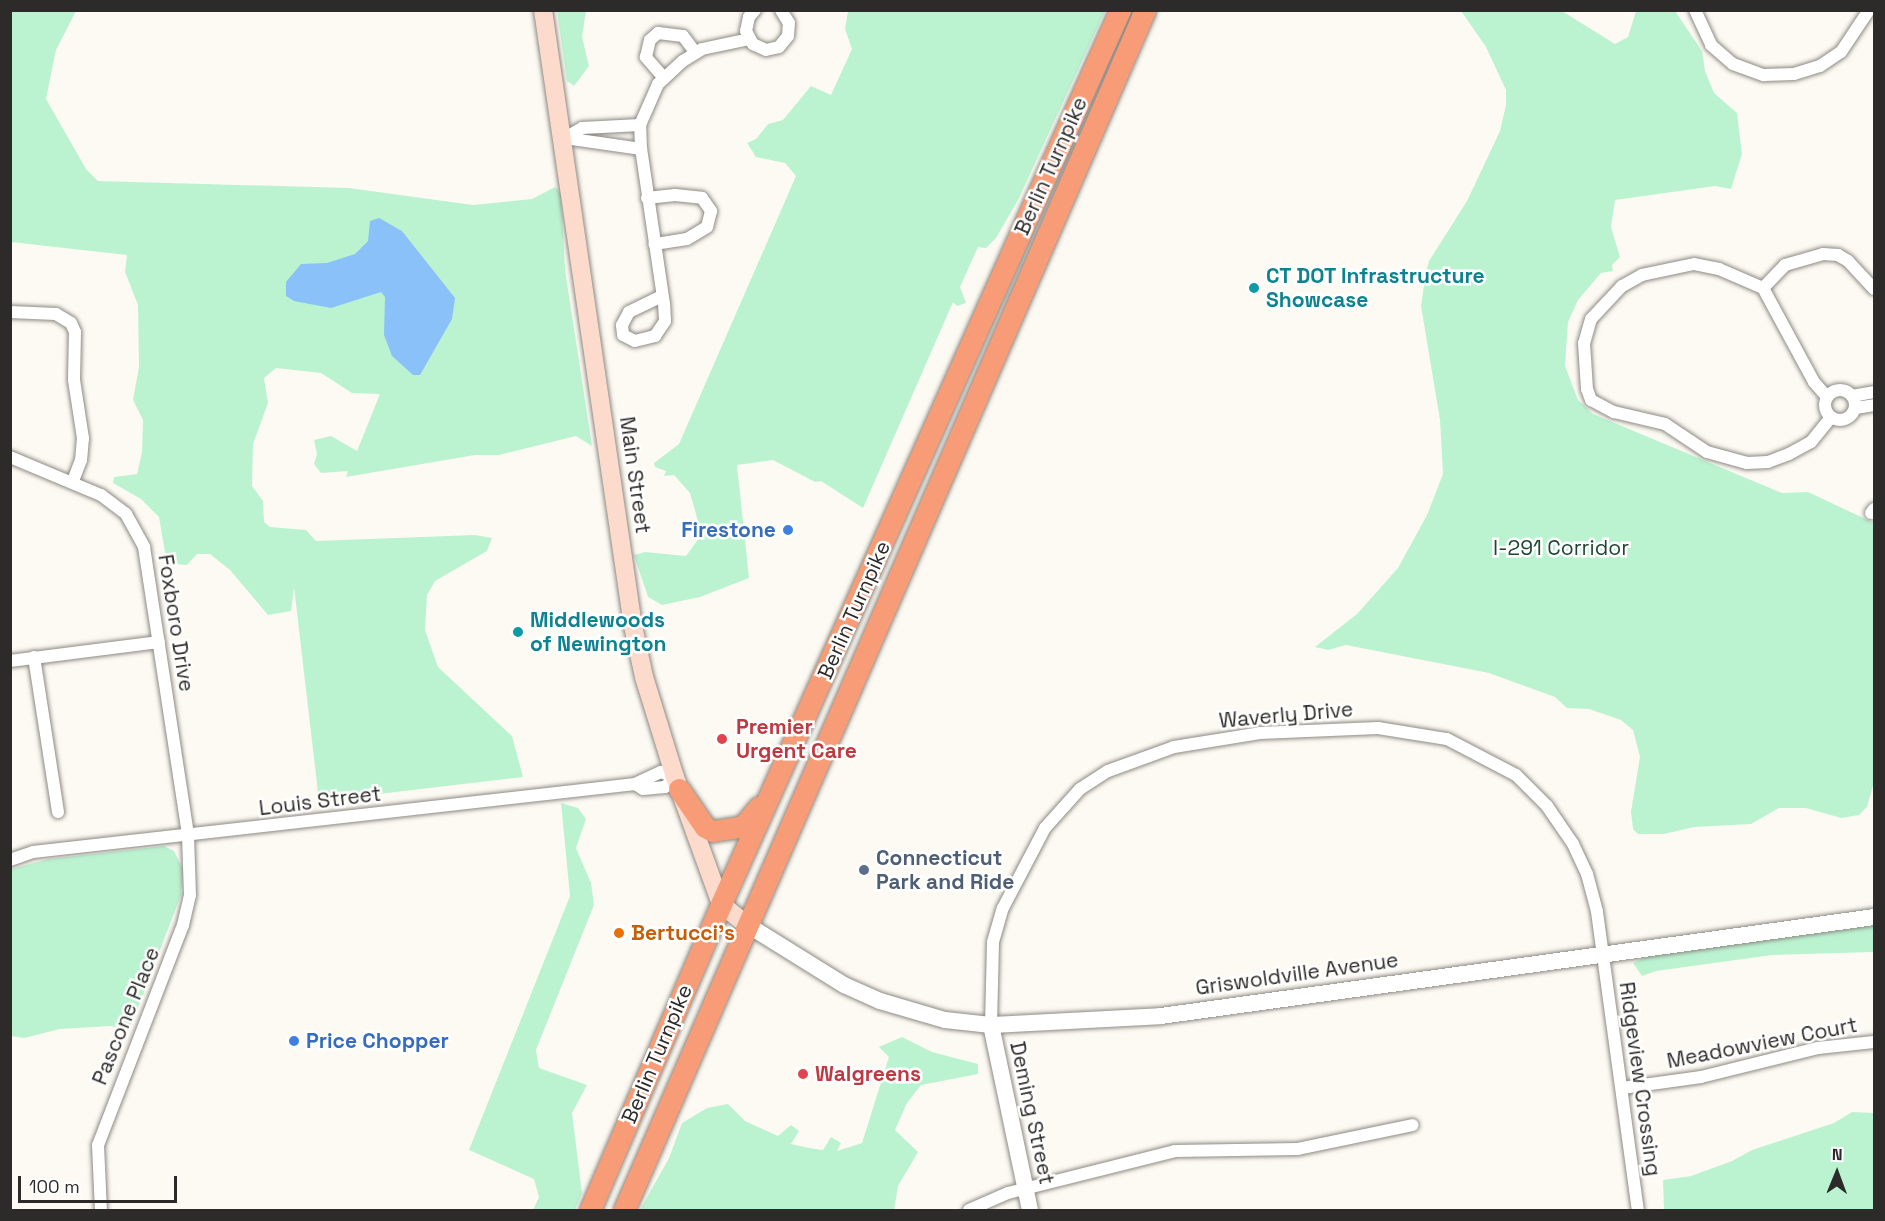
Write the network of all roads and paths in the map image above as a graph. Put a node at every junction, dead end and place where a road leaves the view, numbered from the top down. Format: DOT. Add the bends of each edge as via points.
graph roads {
  1 [pos="543,10"];
  2 [pos="755,10"];
  3 [pos="781,10"];
  4 [pos="1120,10"];
  5 [pos="1145,10"];
  6 [pos="1695,10"];
  7 [pos="1869,10"];
  8 [pos="749,39"];
  9 [pos="696,53"];
  10 [pos="664,78"];
  11 [pos="640,125"];
  12 [pos="565,138"];
  13 [pos="641,149"];
  14 [pos="647,198"];
  15 [pos="654,244"];
  16 [pos="1763,288"];
  17 [pos="1875,289"];
  18 [pos="662,296"];
  19 [pos="10,312"];
  20 [pos="1875,392"];
  21 [pos="1827,397"];
  22 [pos="1854,402"];
  23 [pos="1875,405"];
  24 [pos="1831,417"];
  25 [pos="10,457"];
  26 [pos="73,481"];
  27 [pos="939,486"];
  28 [pos="904,501"];
  29 [pos="159,642"];
  30 [pos="34,657"];
  31 [pos="10,661"];
  32 [pos="677,783"];
  33 [pos="774,787"];
  34 [pos="58,813"];
  35 [pos="188,836"];
  36 [pos="10,860"];
  37 [pos="721,904"];
  38 [pos="1875,917"];
  39 [pos="746,924"];
  40 [pos="1602,954"];
  41 [pos="991,1025"];
  42 [pos="1875,1042"];
  43 [pos="1622,1088"];
  44 [pos="1413,1125"];
  45 [pos="1025,1189"];
  46 [pos="101,1210"];
  47 [pos="590,1210"];
  48 [pos="624,1210"];
  49 [pos="969,1210"];
  50 [pos="1030,1210"];
  51 [pos="1638,1210"];
  1 -- 12 [label="main road, Main Street"];
  2 -- 8 [label="street" via="746,24"];
  3 -- 8 [label="street" via="789,23 784,42 766,50"];
  4 -- 28 [label="highway, Berlin Turnpike"];
  5 -- 27 [label="highway, Berlin Turnpike"];
  6 -- 7 [label="street" via="1711,45 1733,64 1764,75 1794,74 1820,66 1841,52"];
  8 -- 9 [label="street"];
  9 -- 10 [label="street"];
  9 -- 10 [label="street" via="683,36 658,33 650,40 646,57"];
  10 -- 11 [label="street"];
  11 -- 12 [label="street" via="582,128"];
  11 -- 13 [label="street"];
  12 -- 13 [label="street"];
  12 -- 32 [label="main road, Main Street" via="633,626"];
  13 -- 14 [label="street"];
  14 -- 15 [label="street"];
  14 -- 15 [label="street" via="702,198 711,211 707,227 687,239"];
  15 -- 18 [label="street"];
  16 -- 17 [label="street" via="1785,265 1823,254 1838,255 1848,261"];
  16 -- 21 [label="street" via="1814,382"];
  16 -- 24 [label="street" via="1719,269 1694,264 1651,272 1622,286 1591,319 1584,343 1587,388 1592,400 1598,407 1665,424 1707,452 1747,464 1768,462 1811,442"];
  19 -- 26 [label="street" via="56,314 70,323 75,332 74,380 83,438 81,460"];
  20 -- 22 [label="street"];
  21 -- 22 [label="street" via="1838,390"];
  21 -- 24 [label="street" via="1825,409"];
  22 -- 23 [label="street"];
  22 -- 24 [label="street" via="1846,420"];
  25 -- 26 [label="street, Foxboro Drive"];
  26 -- 29 [label="street, Foxboro Drive" via="126,514 144,547"];
  27 -- 28 [label="highway"];
  27 -- 39 [label="highway, Berlin Turnpike"];
  28 -- 33 [label="highway, Berlin Turnpike"];
  29 -- 30 [label="street"];
  29 -- 35 [label="street, Foxboro Drive"];
  30 -- 31 [label="street"];
  30 -- 34 [label="street"];
  32 -- 33 [label="highway" via="705,827 723,832 749,821"];
  32 -- 35 [label="street, Louis Street" via="643,789 635,784"];
  32 -- 37 [label="main road, Main Street"];
  33 -- 37 [label="highway, Berlin Turnpike"];
  35 -- 36 [label="street, Louis Street" via="33,852"];
  35 -- 46 [label="street, Pascone Place" via="190,895 183,925 98,1145"];
  37 -- 39 [label="main road"];
  37 -- 47 [label="highway, Berlin Turnpike"];
  38 -- 40 [label="street, Griswoldville Avenue"];
  39 -- 41 [label="street, Griswoldville Avenue" via="844,985 880,1000 945,1020"];
  39 -- 48 [label="highway, Berlin Turnpike"];
  40 -- 41 [label="street, Griswoldville Avenue" via="1161,1016"];
  40 -- 41 [label="street, Waverly Drive" via="1597,912 1573,844 1547,807 1516,775 1447,739 1412,731 1260,733 1137,757 1108,771 1060,809 1030,853 997,925"];
  40 -- 43 [label="street, Ridgeview Crossing"];
  41 -- 45 [label="street, Deming Street"];
  42 -- 43 [label="street, Meadowview Court" via="1818,1048 1701,1077"];
  43 -- 51 [label="street, Ridgeview Crossing"];
  44 -- 45 [label="street" via="1298,1149 1175,1151"];
  45 -- 49 [label="street"];
  45 -- 50 [label="street, Deming Street"];
}
